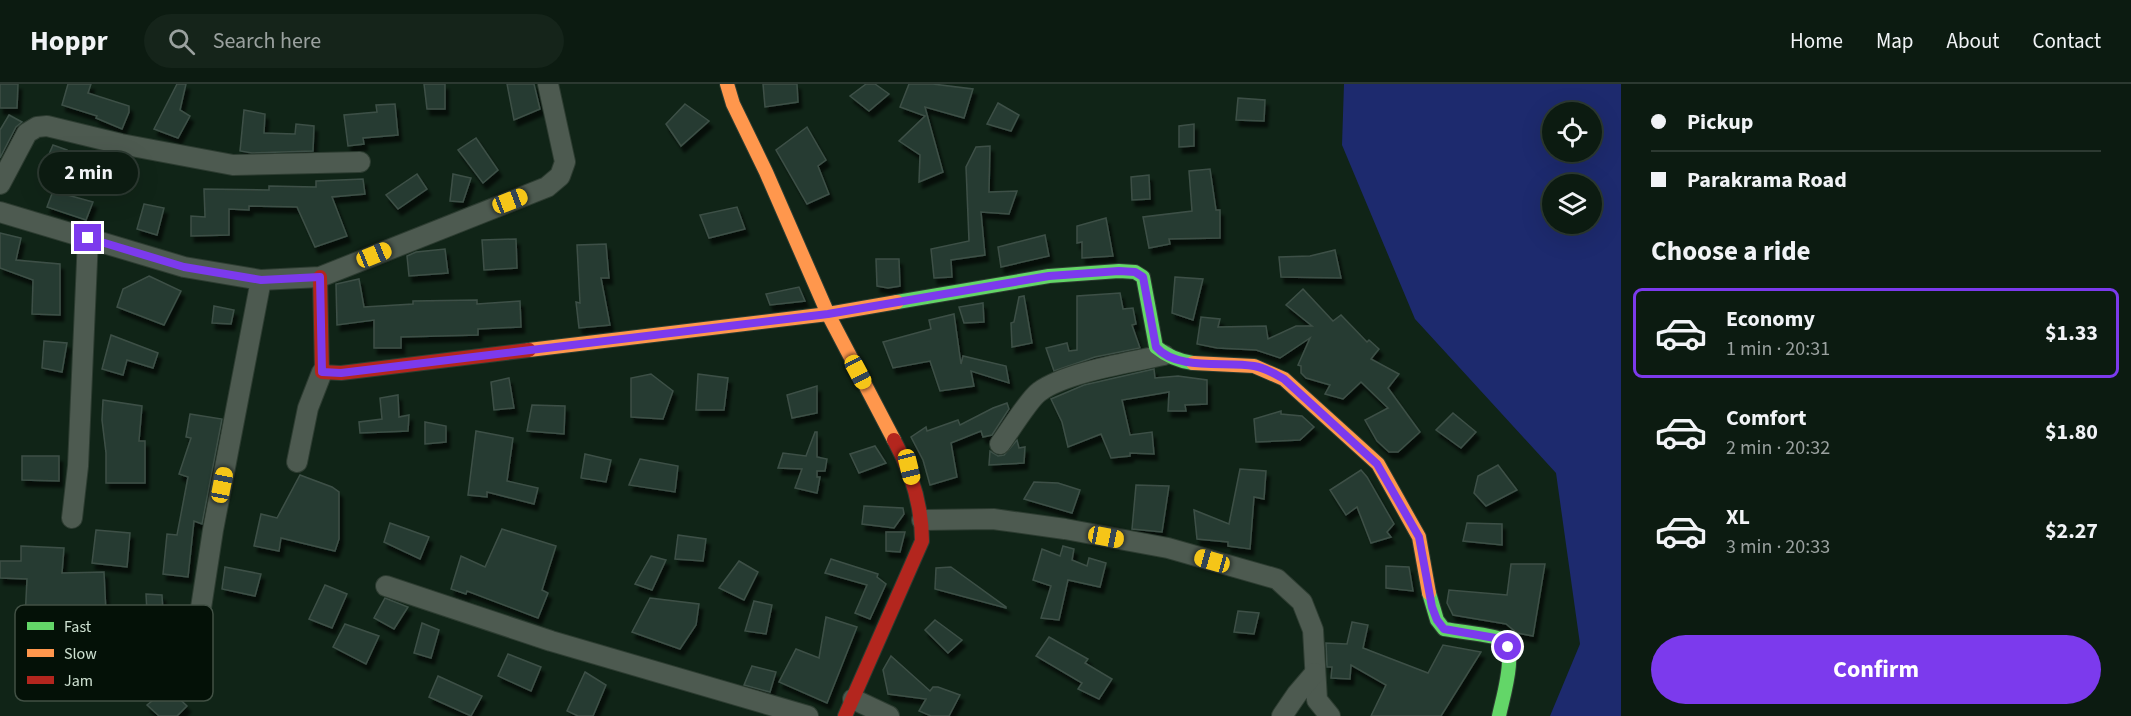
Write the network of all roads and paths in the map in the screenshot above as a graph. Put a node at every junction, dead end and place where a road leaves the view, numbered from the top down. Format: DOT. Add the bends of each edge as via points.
graph roads {
  1 [pos="548,84"];
  2 [pos="727,84"];
  3 [pos="360,162"];
  4 [pos="0,184"];
  5 [pos="0,212"];
  6 [pos="88,238"];
  7 [pos="320,277"];
  8 [pos="261,280"];
  9 [pos="828,314"];
  10 [pos="1164,356"];
  11 [pos="322,372"];
  12 [pos="1000,444"];
  13 [pos="297,462"];
  14 [pos="72,518"];
  15 [pos="922,520"];
  16 [pos="386,586"];
  17 [pos="201,605"];
  18 [pos="1315,673"];
  19 [pos="849,707"];
  20 [pos="808,716"];
  21 [pos="889,716"];
  22 [pos="1282,716"];
  23 [pos="1330,716"];
  24 [pos="1499,716"];
  1 -- 7 [label="street" via="565,162 560,176 547,187"];
  2 -- 9 [label="street"];
  3 -- 4 [label="street" via="233,165 47,126 27,133"];
  5 -- 6 [label="street"];
  6 -- 8 [label="street" via="184,267"];
  6 -- 14 [label="street" via="78,466"];
  7 -- 8 [label="street"];
  7 -- 11 [label="street"];
  8 -- 17 [label="street"];
  9 -- 10 [label="street" via="1049,276 1135,272 1143,277 1156,347"];
  9 -- 11 [label="street" via="341,373"];
  9 -- 15 [label="street" via="909,467"];
  10 -- 12 [label="street" via="1050,385 1037,393"];
  10 -- 24 [label="street" via="1185,362 1268,370 1284,379 1377,464 1419,537 1437,620 1444,629 1501,639 1508,647 1510,661"];
  11 -- 13 [label="street" via="308,408"];
  15 -- 18 [label="street" via="993,519 1065,529 1168,548 1277,579 1302,602 1313,630"];
  15 -- 19 [label="street" via="922,540"];
  16 -- 20 [label="street" via="551,641"];
  18 -- 22 [label="street"];
  18 -- 23 [label="street" via="1317,700"];
  19 -- 21 [label="street"];
}
